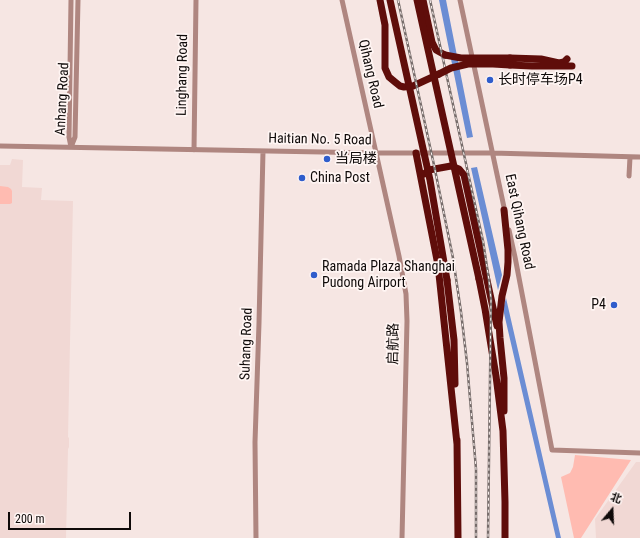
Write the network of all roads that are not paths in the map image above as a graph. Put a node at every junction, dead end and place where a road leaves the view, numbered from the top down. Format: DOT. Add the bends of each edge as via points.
graph roads {
  1 [pos="71,0"];
  2 [pos="78,0"];
  3 [pos="196,0"];
  4 [pos="342,0"];
  5 [pos="380,0"];
  6 [pos="390,0"];
  7 [pos="417,0"];
  8 [pos="423,0"];
  9 [pos="460,0"];
  10 [pos="567,59"];
  11 [pos="510,61"];
  12 [pos="572,66"];
  13 [pos="0,146"];
  14 [pos="71,147"];
  15 [pos="194,150"];
  16 [pos="263,151"];
  17 [pos="376,153"];
  18 [pos="416,153"];
  19 [pos="492,153"];
  20 [pos="630,157"];
  21 [pos="640,157"];
  22 [pos="629,176"];
  23 [pos="422,184"];
  24 [pos="504,210"];
  25 [pos="500,338"];
  26 [pos="503,431"];
  27 [pos="457,444"];
  28 [pos="640,453"];
  29 [pos="256,538"];
  30 [pos="402,538"];
  31 [pos="458,538"];
  32 [pos="506,538"];
  1 -- 14 [label="street, Anhang Road"];
  2 -- 14 [label="street, Anhang Road" via="75,137"];
  3 -- 15 [label="street, Linghang Road"];
  4 -- 17 [label="street, Qihang Road"];
  5 -- 11 [label="highway, bridge" via="385,25 385,68 389,77 400,86 413,86 451,68 468,64"];
  6 -- 27 [label="highway, bridge" via="430,180 448,280 454,340"];
  7 -- 26 [label="highway, bridge" via="485,309"];
  8 -- 11 [label="highway, bridge" via="436,50 445,55 461,58"];
  9 -- 19 [label="street, East Qihang Road"];
  10 -- 11 [label="highway" via="559,63 540,58"];
  11 -- 12 [label="highway" via="532,66"];
  13 -- 14 [label="street, Haitian No. 5 Road"];
  14 -- 15 [label="street, Haitian No. 5 Road"];
  15 -- 16 [label="street, Haitian No. 5 Road"];
  16 -- 17 [label="street, Haitian No. 5 Road"];
  16 -- 29 [label="street, Suhang Road" via="255,442"];
  17 -- 18 [label="street, Haitian No. 5 Road"];
  17 -- 30 [label="street, 启航路" via="406,294"];
  18 -- 19 [label="street, Haitian No. 5 Road"];
  18 -- 23 [label="highway"];
  19 -- 20 [label="street, Haitian No. 5 Road"];
  19 -- 24 [label="street, East Qihang Road"];
  20 -- 21 [label="street, Haitian No. 5 Road"];
  20 -- 22 [label="street"];
  23 -- 25 [label="highway" via="423,175 428,170 451,166 464,174"];
  23 -- 27 [label="highway" via="438,265"];
  24 -- 25 [label="highway" via="508,262 500,308"];
  24 -- 28 [label="street, East Qihang Road" via="552,450"];
  25 -- 26 [label="highway" via="504,378"];
  26 -- 32 [label="highway"];
  27 -- 31 [label="highway"];
}
